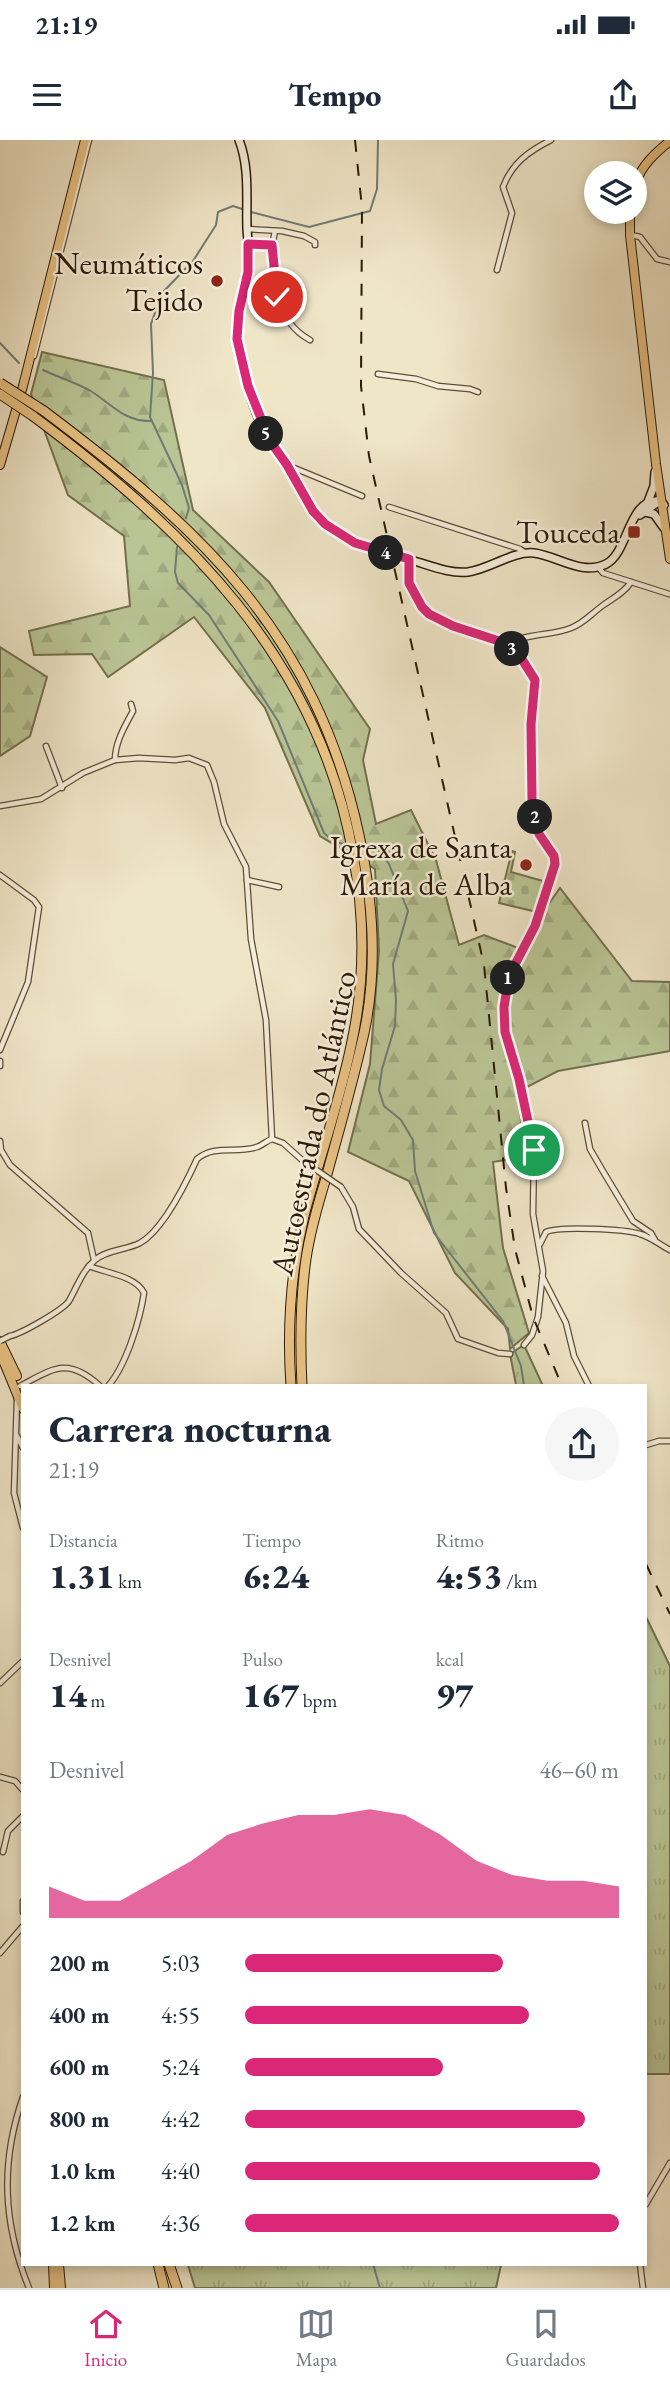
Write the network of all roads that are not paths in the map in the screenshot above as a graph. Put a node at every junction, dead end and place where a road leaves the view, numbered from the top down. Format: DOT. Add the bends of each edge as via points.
graph roads {
  1 [pos="85,140"];
  2 [pos="239,140"];
  3 [pos="551,140"];
  4 [pos="670,141"];
  5 [pos="647,162"];
  6 [pos="630,224"];
  7 [pos="247,229"];
  8 [pos="275,231"];
  9 [pos="630,235"];
  10 [pos="248,244"];
  11 [pos="272,245"];
  12 [pos="315,245"];
  13 [pos="670,262"];
  14 [pos="497,270"];
  15 [pos="310,340"];
  16 [pos="378,374"];
  17 [pos="0,383"];
  18 [pos="478,393"];
  19 [pos="0,394"];
  20 [pos="0,465"];
  21 [pos="287,465"];
  22 [pos="659,466"];
  23 [pos="362,496"];
  24 [pos="661,501"];
  25 [pos="389,507"];
  26 [pos="646,508"];
  27 [pos="668,532"];
  28 [pos="526,553"];
  29 [pos="409,559"];
  30 [pos="670,559"];
  31 [pos="598,567"];
  32 [pos="631,582"];
  33 [pos="669,594"];
  34 [pos="508,644"];
  35 [pos="131,704"];
  36 [pos="46,746"];
  37 [pos="115,760"];
  38 [pos="62,788"];
  39 [pos="0,806"];
  40 [pos="0,875"];
  41 [pos="247,880"];
  42 [pos="279,887"];
  43 [pos="0,1051"];
  44 [pos="0,1061"];
  45 [pos="0,1066"];
  46 [pos="585,1123"];
  47 [pos="272,1139"];
  48 [pos="0,1142"];
  49 [pos="655,1241"];
  50 [pos="540,1245"];
  51 [pos="670,1250"];
  52 [pos="94,1261"];
  53 [pos="89,1266"];
  54 [pos="542,1276"];
  55 [pos="0,1341"];
  56 [pos="524,1345"];
  57 [pos="0,1353"];
  58 [pos="510,1354"];
  59 [pos="30,1384"];
  60 [pos="98,1384"];
  61 [pos="110,1384"];
  62 [pos="291,1384"];
  63 [pos="302,1384"];
  64 [pos="588,1384"];
  65 [pos="20,1390"];
  66 [pos="16,1436"];
  67 [pos="670,1441"];
  68 [pos="21,1445"];
  69 [pos="647,1445"];
  70 [pos="21,1520"];
  71 [pos="21,1663"];
  72 [pos="0,1683"];
  73 [pos="0,1777"];
  74 [pos="21,1788"];
  75 [pos="21,1818"];
  76 [pos="2,1842"];
  77 [pos="3,1852"];
  78 [pos="21,1928"];
  79 [pos="1,1953"];
  80 [pos="21,2103"];
  81 [pos="670,2163"];
  82 [pos="647,2202"];
  83 [pos="21,2264"];
  84 [pos="22,2266"];
  85 [pos="54,2266"];
  86 [pos="59,2266"];
  87 [pos="158,2266"];
  88 [pos="170,2266"];
  89 [pos="640,2266"];
  90 [pos="29,2288"];
  91 [pos="54,2288"];
  92 [pos="61,2288"];
  93 [pos="164,2288"];
  94 [pos="177,2288"];
  95 [pos="642,2288"];
  1 -- 20 [label="main road"];
  2 -- 7 [label="main road"];
  3 -- 14 [label="street" via="516,163 507,176 503,187 512,213"];
  4 -- 5 [label="main road"];
  6 -- 9 [label="main road"];
  7 -- 8 [label="street"];
  7 -- 10 [label="main road"];
  8 -- 11 [label="street"];
  8 -- 12 [label="street" via="304,236"];
  9 -- 13 [label="street" via="640,237 657,259"];
  9 -- 22 [label="main road"];
  10 -- 11 [label="street"];
  10 -- 21 [label="main road" via="248,272 237,322 239,346 263,428"];
  11 -- 15 [label="street" via="279,304 295,330"];
  16 -- 18 [label="street"];
  17 -- 63 [label="highway, Autoestrada do Atlántico, bridge" via="95,450 193,533 232,575 298,667 352,799 371,915 372,973 364,1030 306,1256"];
  19 -- 62 [label="highway, Autoestrada do Atlántico, bridge" via="81,452 156,516 250,621 304,704 349,827 361,928 358,1008 299,1241 291,1301"];
  21 -- 23 [label="street"];
  21 -- 29 [label="main road" via="325,524 355,543"];
  22 -- 24 [label="main road"];
  22 -- 26 [label="main road"];
  22 -- 27 [label="main road"];
  24 -- 26 [label="main road" via="654,500"];
  24 -- 27 [label="main road"];
  25 -- 28 [label="street"];
  26 -- 27 [label="main road"];
  26 -- 31 [label="main road" via="638,512 617,556"];
  27 -- 30 [label="main road"];
  28 -- 29 [label="main road" via="469,572"];
  28 -- 31 [label="main road"];
  29 -- 34 [label="street" via="409,583 429,614"];
  31 -- 32 [label="street"];
  32 -- 33 [label="street"];
  32 -- 34 [label="street" via="587,621"];
  34 -- 50 [label="street" via="535,680 532,800 539,834 555,861 540,914 509,976 504,1007 505,1032 534,1150 533,1214"];
  35 -- 37 [label="street" via="133,711 124,724"];
  36 -- 38 [label="street"];
  37 -- 38 [label="street"];
  37 -- 41 [label="street" via="189,758 207,765"];
  38 -- 39 [label="street" via="41,799"];
  40 -- 43 [label="street" via="39,907 28,982"];
  41 -- 42 [label="street"];
  41 -- 47 [label="street" via="251,939 266,1020"];
  44 -- 45 [label="street"];
  46 -- 49 [label="street" via="590,1149 604,1173 633,1221 653,1234"];
  47 -- 52 [label="street" via="257,1147 201,1155 180,1195 150,1236"];
  47 -- 58 [label="street, bridge" via="284,1143 341,1187 359,1229 446,1313 458,1339"];
  48 -- 52 [label="street" via="10,1165 88,1233"];
  49 -- 50 [label="street" via="628,1231 559,1228 546,1232"];
  49 -- 51 [label="street"];
  50 -- 54 [label="street"];
  52 -- 53 [label="street"];
  53 -- 55 [label="street, bridge" via="66,1304 28,1330"];
  53 -- 61 [label="street" via="128,1280 144,1293 127,1351"];
  54 -- 56 [label="street" via="538,1318"];
  54 -- 64 [label="street"];
  55 -- 65 [label="main road"];
  57 -- 65 [label="main road"];
  59 -- 60 [label="street" via="55,1368 87,1375"];
  65 -- 66 [label="street"];
  66 -- 68 [label="street"];
  66 -- 70 [label="street" via="14,1493"];
  67 -- 69 [label="street"];
  71 -- 72 [label="street"];
  73 -- 74 [label="street" via="15,1780"];
  75 -- 76 [label="street"];
  76 -- 77 [label="street"];
  78 -- 79 [label="street"];
  80 -- 83 [label="street" via="11,2133 6,2189 11,2235"];
  81 -- 82 [label="street"];
  84 -- 90 [label="street"];
  85 -- 91 [label="main road"];
  86 -- 92 [label="main road"];
  87 -- 93 [label="highway"];
  88 -- 94 [label="highway"];
  89 -- 95 [label="street"];
}
